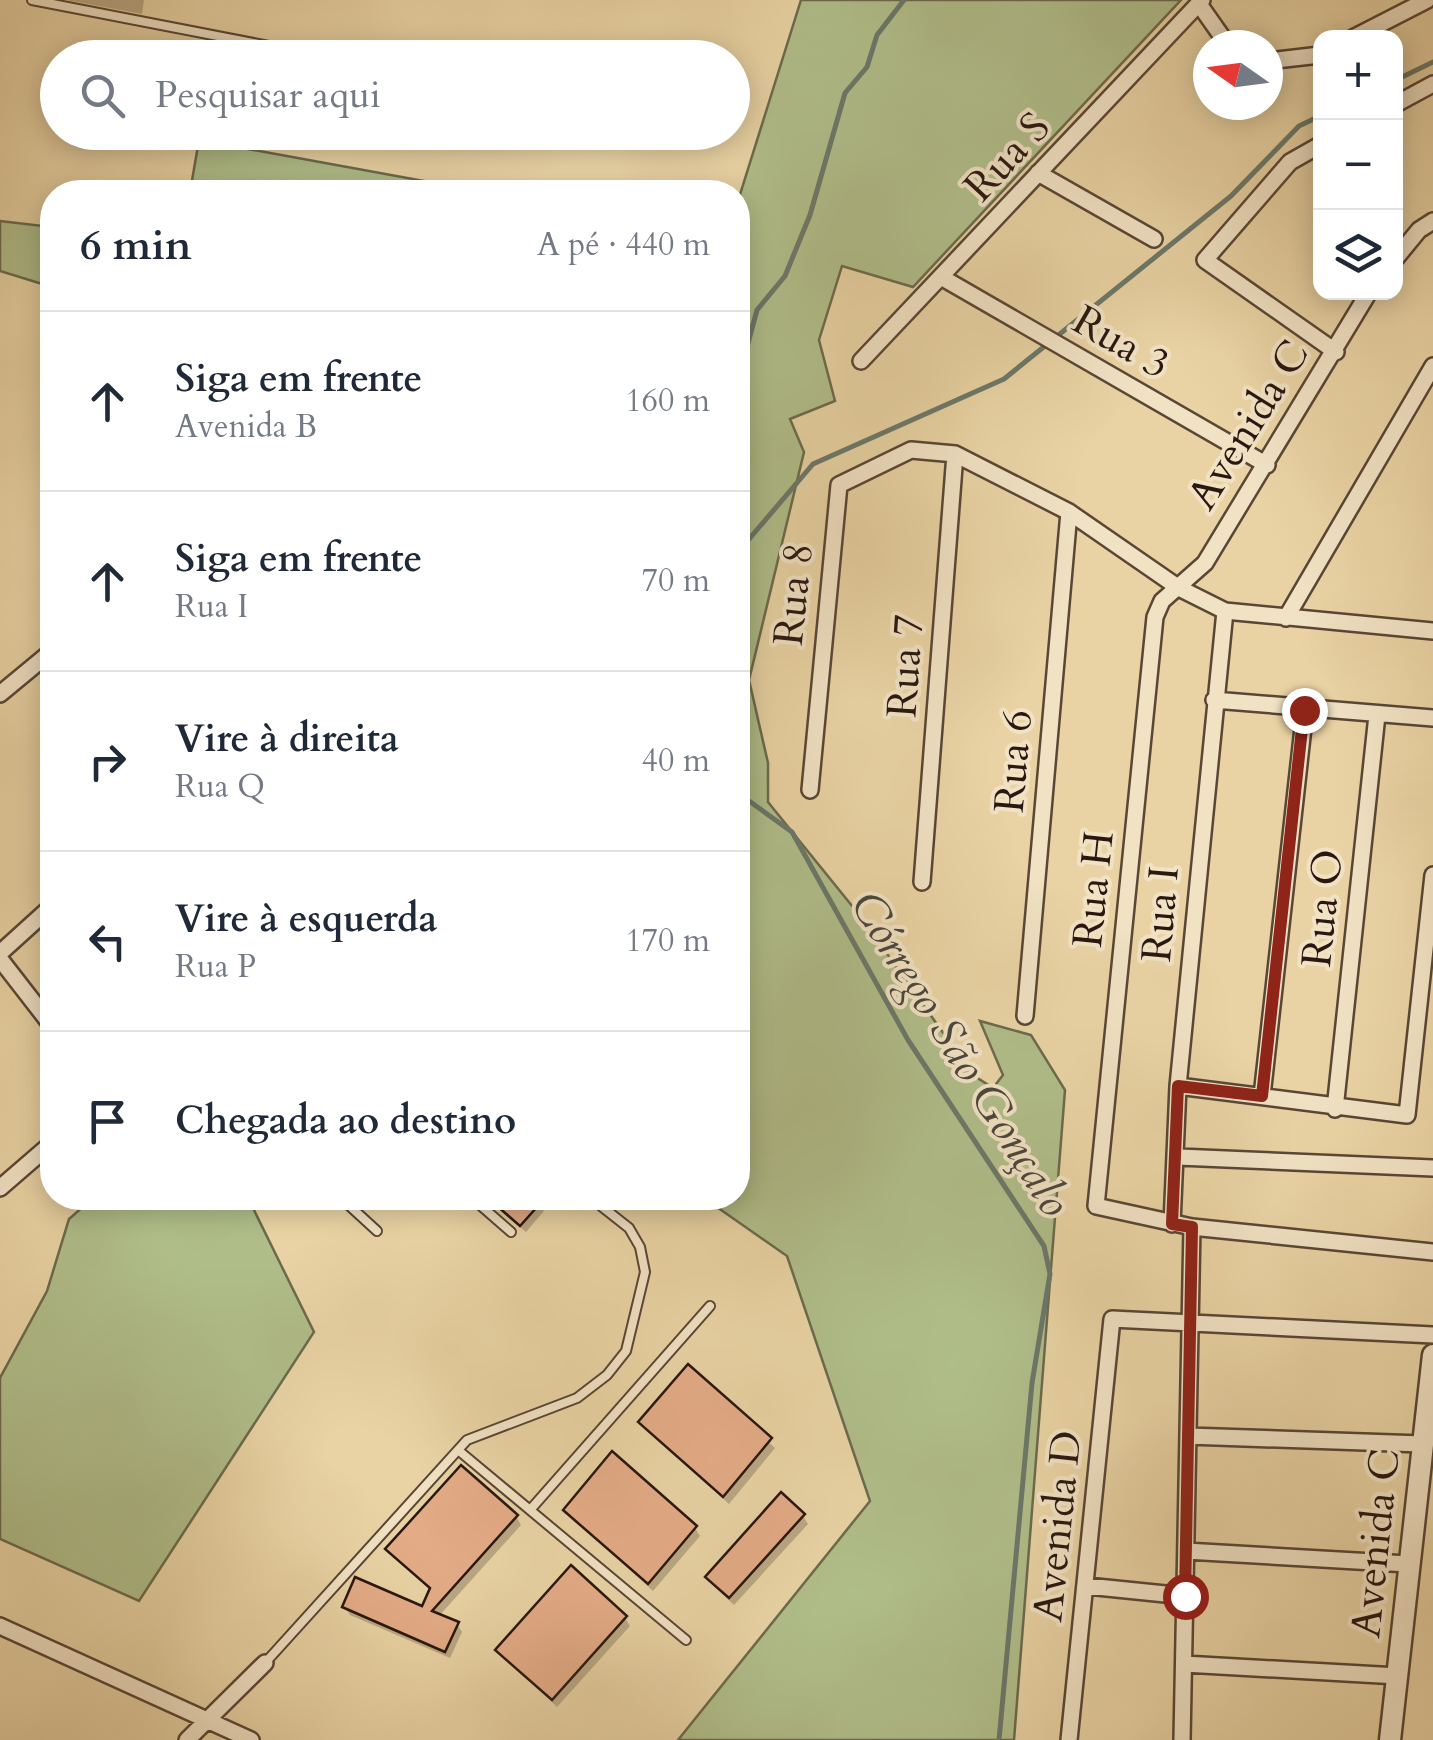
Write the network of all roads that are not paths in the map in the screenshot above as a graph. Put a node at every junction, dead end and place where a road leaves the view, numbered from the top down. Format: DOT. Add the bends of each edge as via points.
graph roads {
  1 [pos="32,0"];
  2 [pos="1200,2"];
  3 [pos="1418,2"];
  4 [pos="1218,30"];
  5 [pos="1367,30"];
  6 [pos="238,40"];
  7 [pos="1313,55"];
  8 [pos="1283,59"];
  9 [pos="1433,84"];
  10 [pos="1403,100"];
  11 [pos="1313,149"];
  12 [pos="1038,172"];
  13 [pos="1433,221"];
  14 [pos="1154,239"];
  15 [pos="1403,249"];
  16 [pos="941,277"];
  17 [pos="1365,300"];
  18 [pos="1336,352"];
  19 [pos="861,361"];
  20 [pos="1433,366"];
  21 [pos="955,454"];
  22 [pos="1267,465"];
  23 [pos="1069,512"];
  24 [pos="1179,588"];
  25 [pos="1225,611"];
  26 [pos="1286,618"];
  27 [pos="1433,631"];
  28 [pos="40,662"];
  29 [pos="0,694"];
  30 [pos="1214,700"];
  31 [pos="1304,710"];
  32 [pos="1377,715"];
  33 [pos="1433,718"];
  34 [pos="810,790"];
  35 [pos="1433,875"];
  36 [pos="922,882"];
  37 [pos="40,918"];
  38 [pos="0,956"];
  39 [pos="40,1010"];
  40 [pos="1025,1016"];
  41 [pos="1178,1086"];
  42 [pos="1262,1096"];
  43 [pos="1335,1109"];
  44 [pos="40,1153"];
  45 [pos="1179,1157"];
  46 [pos="1433,1168"];
  47 [pos="0,1188"];
  48 [pos="354,1210"];
  49 [pos="486,1210"];
  50 [pos="606,1210"];
  51 [pos="1172,1224"];
  52 [pos="1192,1227"];
  53 [pos="377,1231"];
  54 [pos="511,1232"];
  55 [pos="1433,1252"];
  56 [pos="710,1306"];
  57 [pos="1190,1322"];
  58 [pos="1433,1335"];
  59 [pos="1433,1355"];
  60 [pos="1188,1436"];
  61 [pos="1422,1444"];
  62 [pos="458,1450"];
  63 [pos="530,1510"];
  64 [pos="1186,1551"];
  65 [pos="1408,1564"];
  66 [pos="1086,1586"];
  67 [pos="1185,1596"];
  68 [pos="0,1626"];
  69 [pos="686,1640"];
  70 [pos="266,1663"];
  71 [pos="1184,1664"];
  72 [pos="1398,1676"];
  73 [pos="208,1720"];
  74 [pos="187,1740"];
  75 [pos="251,1740"];
  76 [pos="1069,1740"];
  77 [pos="1182,1740"];
  78 [pos="1390,1740"];
  1 -- 6 [label="lane"];
  2 -- 4 [label="street"];
  2 -- 12 [label="street, Rua S"];
  3 -- 5 [label="street"];
  7 -- 8 [label="street"];
  9 -- 10 [label="street"];
  11 -- 18 [label="street" via="1290,162 1205,260"];
  12 -- 14 [label="street"];
  12 -- 16 [label="street, Rua S"];
  13 -- 15 [label="street"];
  16 -- 19 [label="street, Rua S"];
  16 -- 22 [label="street, Rua 3"];
  17 -- 18 [label="street, Avenida C"];
  18 -- 22 [label="street, Avenida C"];
  20 -- 26 [label="street"];
  21 -- 23 [label="street"];
  21 -- 34 [label="street, Rua 8" via="911,450 839,485"];
  21 -- 36 [label="street, Rua 7"];
  22 -- 24 [label="street, Avenida C" via="1205,563"];
  23 -- 24 [label="street"];
  23 -- 40 [label="street, Rua 6"];
  24 -- 25 [label="street"];
  24 -- 51 [label="street, Rua H" via="1154,617 1096,1206"];
  25 -- 26 [label="street"];
  25 -- 30 [label="street, Rua I"];
  26 -- 27 [label="street"];
  28 -- 29 [label="street"];
  30 -- 31 [label="street"];
  30 -- 41 [label="street, Rua I"];
  31 -- 32 [label="street"];
  31 -- 42 [label="street"];
  32 -- 33 [label="street"];
  32 -- 43 [label="street, Rua O"];
  35 -- 43 [label="street" via="1407,1115"];
  37 -- 38 [label="street"];
  38 -- 39 [label="street"];
  41 -- 42 [label="street"];
  41 -- 45 [label="street, Rua I"];
  42 -- 43 [label="street"];
  44 -- 47 [label="street"];
  45 -- 46 [label="street"];
  45 -- 51 [label="street, Rua I"];
  48 -- 53 [label="lane"];
  49 -- 54 [label="lane"];
  50 -- 62 [label="lane" via="629,1228 645,1272 626,1351 576,1398 468,1440"];
  51 -- 52 [label="street"];
  52 -- 55 [label="street"];
  52 -- 57 [label="street"];
  56 -- 63 [label="lane"];
  57 -- 58 [label="street"];
  57 -- 60 [label="street"];
  57 -- 66 [label="street, Avenida D" via="1112,1319"];
  59 -- 61 [label="street, Avenida C"];
  60 -- 61 [label="street"];
  60 -- 64 [label="street"];
  61 -- 65 [label="street, Avenida C"];
  62 -- 63 [label="lane"];
  62 -- 70 [label="lane"];
  63 -- 69 [label="lane"];
  64 -- 65 [label="street"];
  64 -- 67 [label="street"];
  65 -- 72 [label="street, Avenida C"];
  66 -- 67 [label="street"];
  66 -- 76 [label="street, Avenida D"];
  67 -- 71 [label="street"];
  68 -- 73 [label="street"];
  70 -- 73 [label="street"];
  71 -- 72 [label="street"];
  71 -- 77 [label="street"];
  72 -- 78 [label="street, Avenida C"];
  73 -- 74 [label="street"];
  73 -- 75 [label="street"];
}
